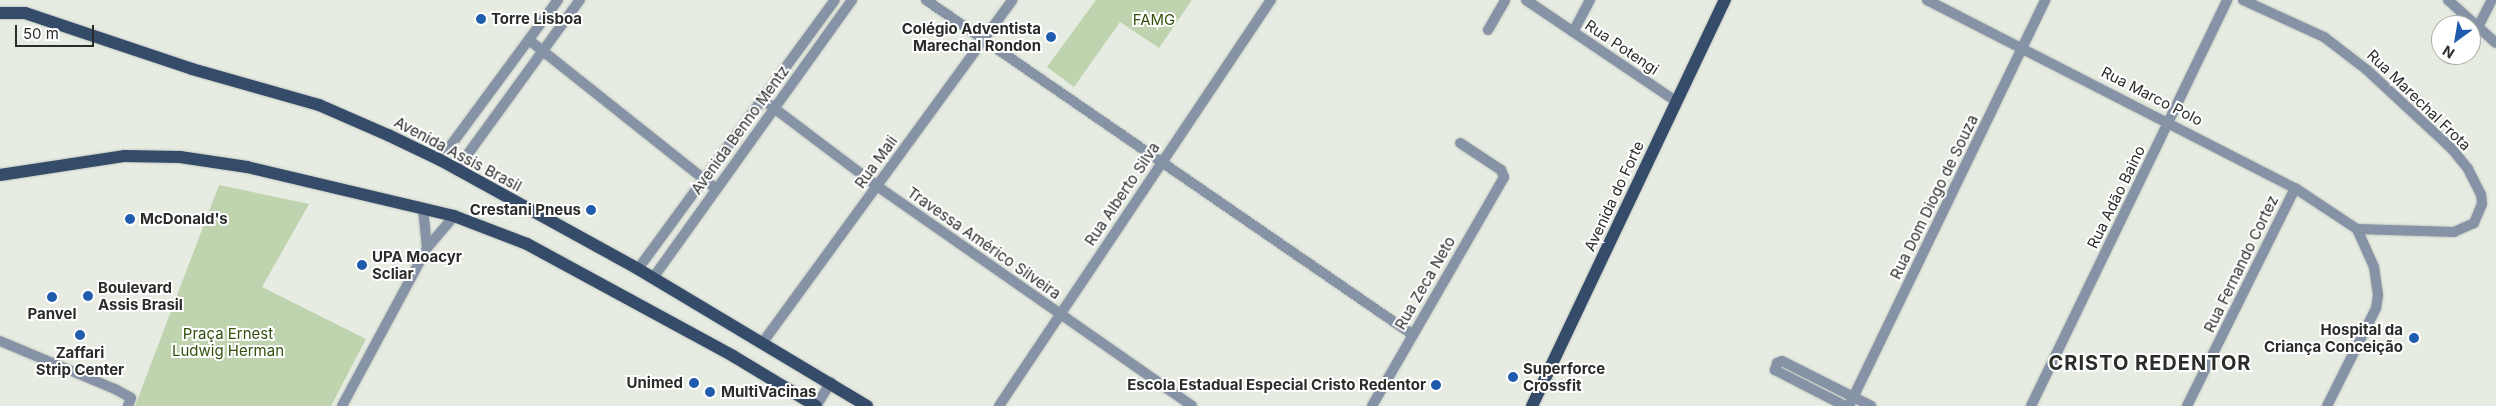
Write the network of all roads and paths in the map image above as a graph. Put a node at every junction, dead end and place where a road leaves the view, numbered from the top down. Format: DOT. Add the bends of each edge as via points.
graph roads {
  1 [pos="10,0"];
  2 [pos="558,0"];
  3 [pos="580,0"];
  4 [pos="852,0"];
  5 [pos="926,0"];
  6 [pos="1012,0"];
  7 [pos="1271,0"];
  8 [pos="1505,0"];
  9 [pos="1526,0"];
  10 [pos="1590,0"];
  11 [pos="1725,0"];
  12 [pos="1927,0"];
  13 [pos="2044,0"];
  14 [pos="2227,0"];
  15 [pos="2243,0"];
  16 [pos="2448,0"];
  17 [pos="2492,0"];
  18 [pos="832,4"];
  19 [pos="0,13"];
  20 [pos="25,13"];
  21 [pos="841,15"];
  22 [pos="2464,15"];
  23 [pos="2481,22"];
  24 [pos="1488,30"];
  25 [pos="2481,30"];
  26 [pos="1573,32"];
  27 [pos="529,40"];
  28 [pos="982,41"];
  29 [pos="2496,43"];
  30 [pos="2022,48"];
  31 [pos="542,50"];
  32 [pos="762,99"];
  33 [pos="484,100"];
  34 [pos="1677,102"];
  35 [pos="773,108"];
  36 [pos="498,110"];
  37 [pos="2170,122"];
  38 [pos="1460,143"];
  39 [pos="440,160"];
  40 [pos="1161,164"];
  41 [pos="457,169"];
  42 [pos="0,175"];
  43 [pos="702,179"];
  44 [pos="877,186"];
  45 [pos="2295,188"];
  46 [pos="716,190"];
  47 [pos="423,208"];
  48 [pos="454,216"];
  49 [pos="2357,229"];
  50 [pos="427,248"];
  51 [pos="638,269"];
  52 [pos="653,278"];
  53 [pos="1058,314"];
  54 [pos="1412,335"];
  55 [pos="0,341"];
  56 [pos="763,342"];
  57 [pos="831,382"];
  58 [pos="1852,401"];
  59 [pos="130,402"];
  60 [pos="342,406"];
  61 [pos="816,406"];
  62 [pos="867,406"];
  63 [pos="998,406"];
  64 [pos="1192,406"];
  65 [pos="1372,406"];
  66 [pos="1532,406"];
  67 [pos="1845,406"];
  68 [pos="1871,406"];
  69 [pos="2031,406"];
  70 [pos="2187,406"];
  71 [pos="2327,406"];
  1 -- 20 [label="main road"];
  2 -- 27 [label="street"];
  3 -- 31 [label="street"];
  4 -- 21 [label="street, Avenida Benno Mentz"];
  5 -- 28 [label="street"];
  6 -- 28 [label="street, Rua Mali"];
  7 -- 40 [label="street, Rua Alberto Silva"];
  8 -- 24 [label="street"];
  9 -- 26 [label="street, Rua Potengi"];
  10 -- 26 [label="street"];
  11 -- 34 [label="main road, Avenida do Forte"];
  12 -- 30 [label="street, Rua Marco Polo"];
  13 -- 30 [label="street, Rua Dom Diogo de Souza"];
  14 -- 37 [label="street, Rua Adão Baino"];
  15 -- 49 [label="street, Rua Marechal Frota" via="2324,37 2368,70 2452,149 2481,194 2482,204 2474,223 2454,232"];
  16 -- 22 [label="street"];
  17 -- 23 [label="street"];
  18 -- 21 [label="street"];
  18 -- 32 [label="street, Avenida Benno Mentz"];
  19 -- 20 [label="main road, Avenida Assis Brasil"];
  20 -- 39 [label="main road, Avenida Assis Brasil" via="192,69 319,105"];
  21 -- 35 [label="street, Avenida Benno Mentz"];
  25 -- 29 [label="street"];
  26 -- 34 [label="street, Rua Potengi"];
  27 -- 31 [label="street"];
  27 -- 33 [label="street"];
  28 -- 40 [label="street"];
  28 -- 44 [label="street, Rua Mali"];
  30 -- 37 [label="street, Rua Marco Polo"];
  30 -- 58 [label="street, Rua Dom Diogo de Souza"];
  31 -- 36 [label="street"];
  31 -- 43 [label="street"];
  32 -- 35 [label="street, Travessa Américo Silveira"];
  32 -- 43 [label="street, Avenida Benno Mentz"];
  33 -- 36 [label="street"];
  33 -- 39 [label="street"];
  34 -- 66 [label="main road, Avenida do Forte"];
  35 -- 44 [label="street, Travessa Américo Silveira"];
  35 -- 46 [label="street, Avenida Benno Mentz"];
  36 -- 41 [label="street"];
  37 -- 45 [label="street, Rua Marco Polo"];
  37 -- 69 [label="street, Rua Adão Baino"];
  38 -- 54 [label="street, Rua Zeca Neto" via="1504,174"];
  39 -- 41 [label="main road, Avenida Assis Brasil"];
  40 -- 53 [label="street, Rua Alberto Silva"];
  40 -- 54 [label="street"];
  41 -- 51 [label="main road, Avenida Assis Brasil"];
  42 -- 47 [label="main road" via="124,156 180,157 247,167"];
  43 -- 46 [label="street"];
  43 -- 51 [label="street, Avenida Benno Mentz"];
  44 -- 53 [label="street, Travessa Américo Silveira"];
  44 -- 56 [label="street, Rua Mali"];
  45 -- 49 [label="street, Rua Marco Polo"];
  45 -- 70 [label="street, Rua Fernando Cortez"];
  46 -- 52 [label="street, Avenida Benno Mentz"];
  47 -- 48 [label="main road"];
  47 -- 50 [label="street"];
  48 -- 50 [label="street"];
  48 -- 61 [label="main road" via="527,244 733,356"];
  49 -- 71 [label="street" via="2374,267 2377,301"];
  50 -- 60 [label="street"];
  51 -- 52 [label="main road, Avenida Assis Brasil"];
  52 -- 56 [label="main road, Avenida Assis Brasil"];
  53 -- 63 [label="street, Rua Alberto Silva"];
  53 -- 64 [label="street, Travessa Américo Silveira"];
  54 -- 65 [label="street, Rua Zeca Neto"];
  55 -- 59 [label="street"];
  56 -- 57 [label="main road, Avenida Assis Brasil"];
  57 -- 61 [label="street"];
  57 -- 62 [label="main road, Avenida Assis Brasil"];
  58 -- 67 [label="street" via="1782,361 1777,363 1775,370"];
  58 -- 68 [label="street"];
}
